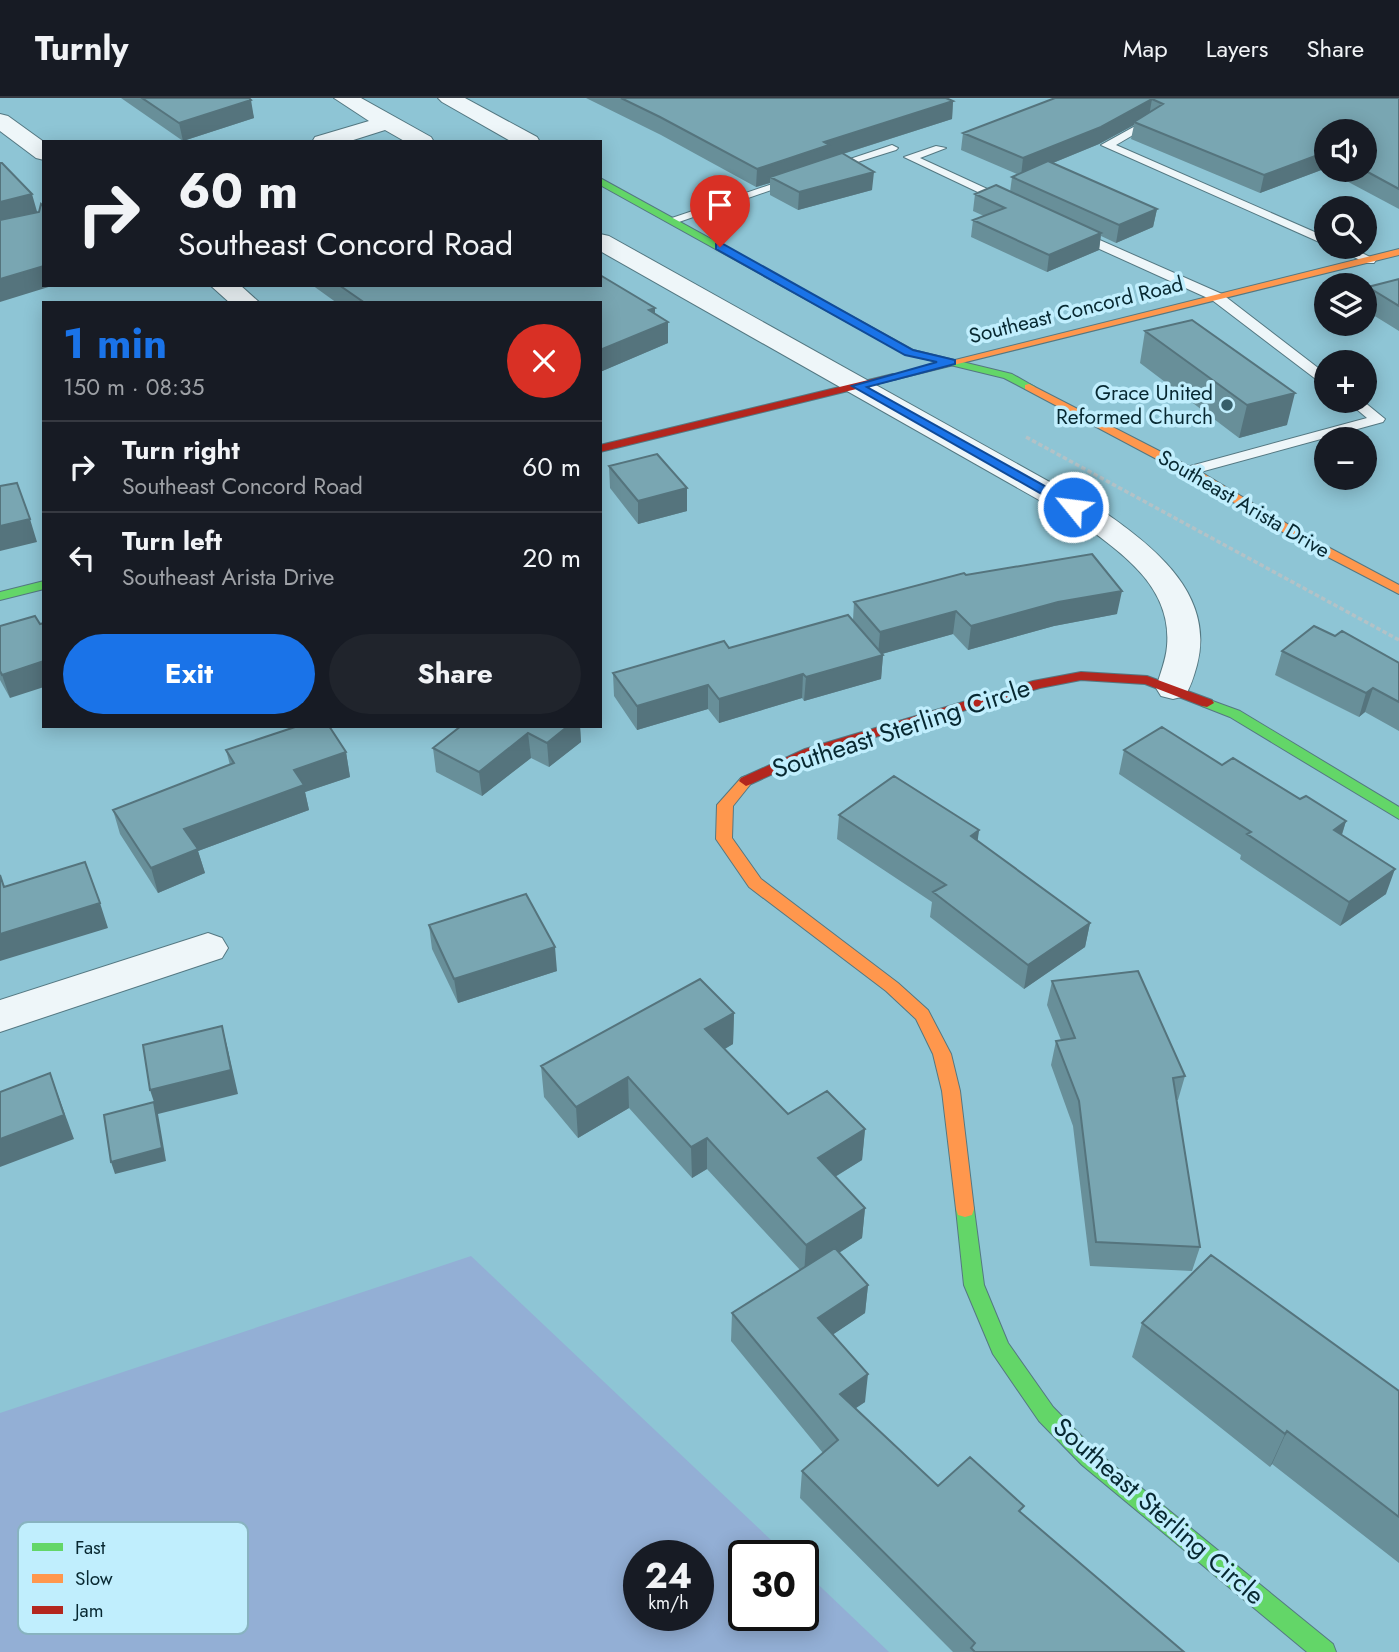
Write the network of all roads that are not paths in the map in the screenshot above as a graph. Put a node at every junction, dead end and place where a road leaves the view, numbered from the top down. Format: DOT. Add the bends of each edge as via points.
graph roads {
  1 [pos="345,98"];
  2 [pos="461,100"];
  3 [pos="0,121"];
  4 [pos="1152,121"];
  5 [pos="388,122"];
  6 [pos="330,140"];
  7 [pos="420,140"];
  8 [pos="526,140"];
  9 [pos="892,148"];
  10 [pos="940,148"];
  11 [pos="42,152"];
  12 [pos="814,173"];
  13 [pos="801,178"];
  14 [pos="602,182"];
  15 [pos="1021,208"];
  16 [pos="672,220"];
  17 [pos="1070,230"];
  18 [pos="1314,236"];
  19 [pos="602,242"];
  20 [pos="1399,252"];
  21 [pos="1370,260"];
  22 [pos="226,287"];
  23 [pos="1217,297"];
  24 [pos="244,301"];
  25 [pos="951,362"];
  26 [pos="1314,371"];
  27 [pos="858,386"];
  28 [pos="1370,413"];
  29 [pos="602,449"];
  30 [pos="1188,471"];
  31 [pos="42,586"];
  32 [pos="1399,590"];
  33 [pos="0,596"];
  34 [pos="1173,688"];
  35 [pos="1399,814"];
  36 [pos="208,948"];
  37 [pos="0,1016"];
  38 [pos="1325,1652"];
  1 -- 5 [label="street"];
  2 -- 8 [label="street"];
  3 -- 11 [label="street"];
  4 -- 18 [label="lane" via="1107,145"];
  5 -- 6 [label="street"];
  5 -- 7 [label="street"];
  9 -- 12 [label="lane"];
  10 -- 15 [label="lane" via="910,157"];
  13 -- 16 [label="lane"];
  14 -- 16 [label="street, Southeast Arista Drive"];
  16 -- 25 [label="street, Southeast Arista Drive" via="909,352"];
  17 -- 23 [label="lane"];
  19 -- 27 [label="street"];
  20 -- 21 [label="street, Southeast Concord Road"];
  21 -- 23 [label="street, Southeast Concord Road"];
  22 -- 24 [label="street"];
  23 -- 25 [label="street, Southeast Concord Road"];
  23 -- 26 [label="lane"];
  25 -- 27 [label="street, Southeast Concord Road"];
  25 -- 30 [label="street, Southeast Arista Drive" via="1008,376"];
  27 -- 29 [label="street, Southeast Concord Road"];
  27 -- 34 [label="street" via="1096,520 1157,569 1182,608 1185,643"];
  28 -- 30 [label="lane" via="1378,419"];
  30 -- 32 [label="street, Southeast Arista Drive"];
  31 -- 33 [label="street"];
  34 -- 35 [label="street, Southeast Sterling Circle" via="1235,714"];
  34 -- 38 [label="street, Southeast Sterling Circle" via="1147,680 1082,676 1038,684 810,752 749,778 725,805 724,839 755,883 892,986 922,1015 942,1054 951,1091 974,1285 1000,1348 1046,1414 1090,1458"];
  36 -- 37 [label="street"];
}
